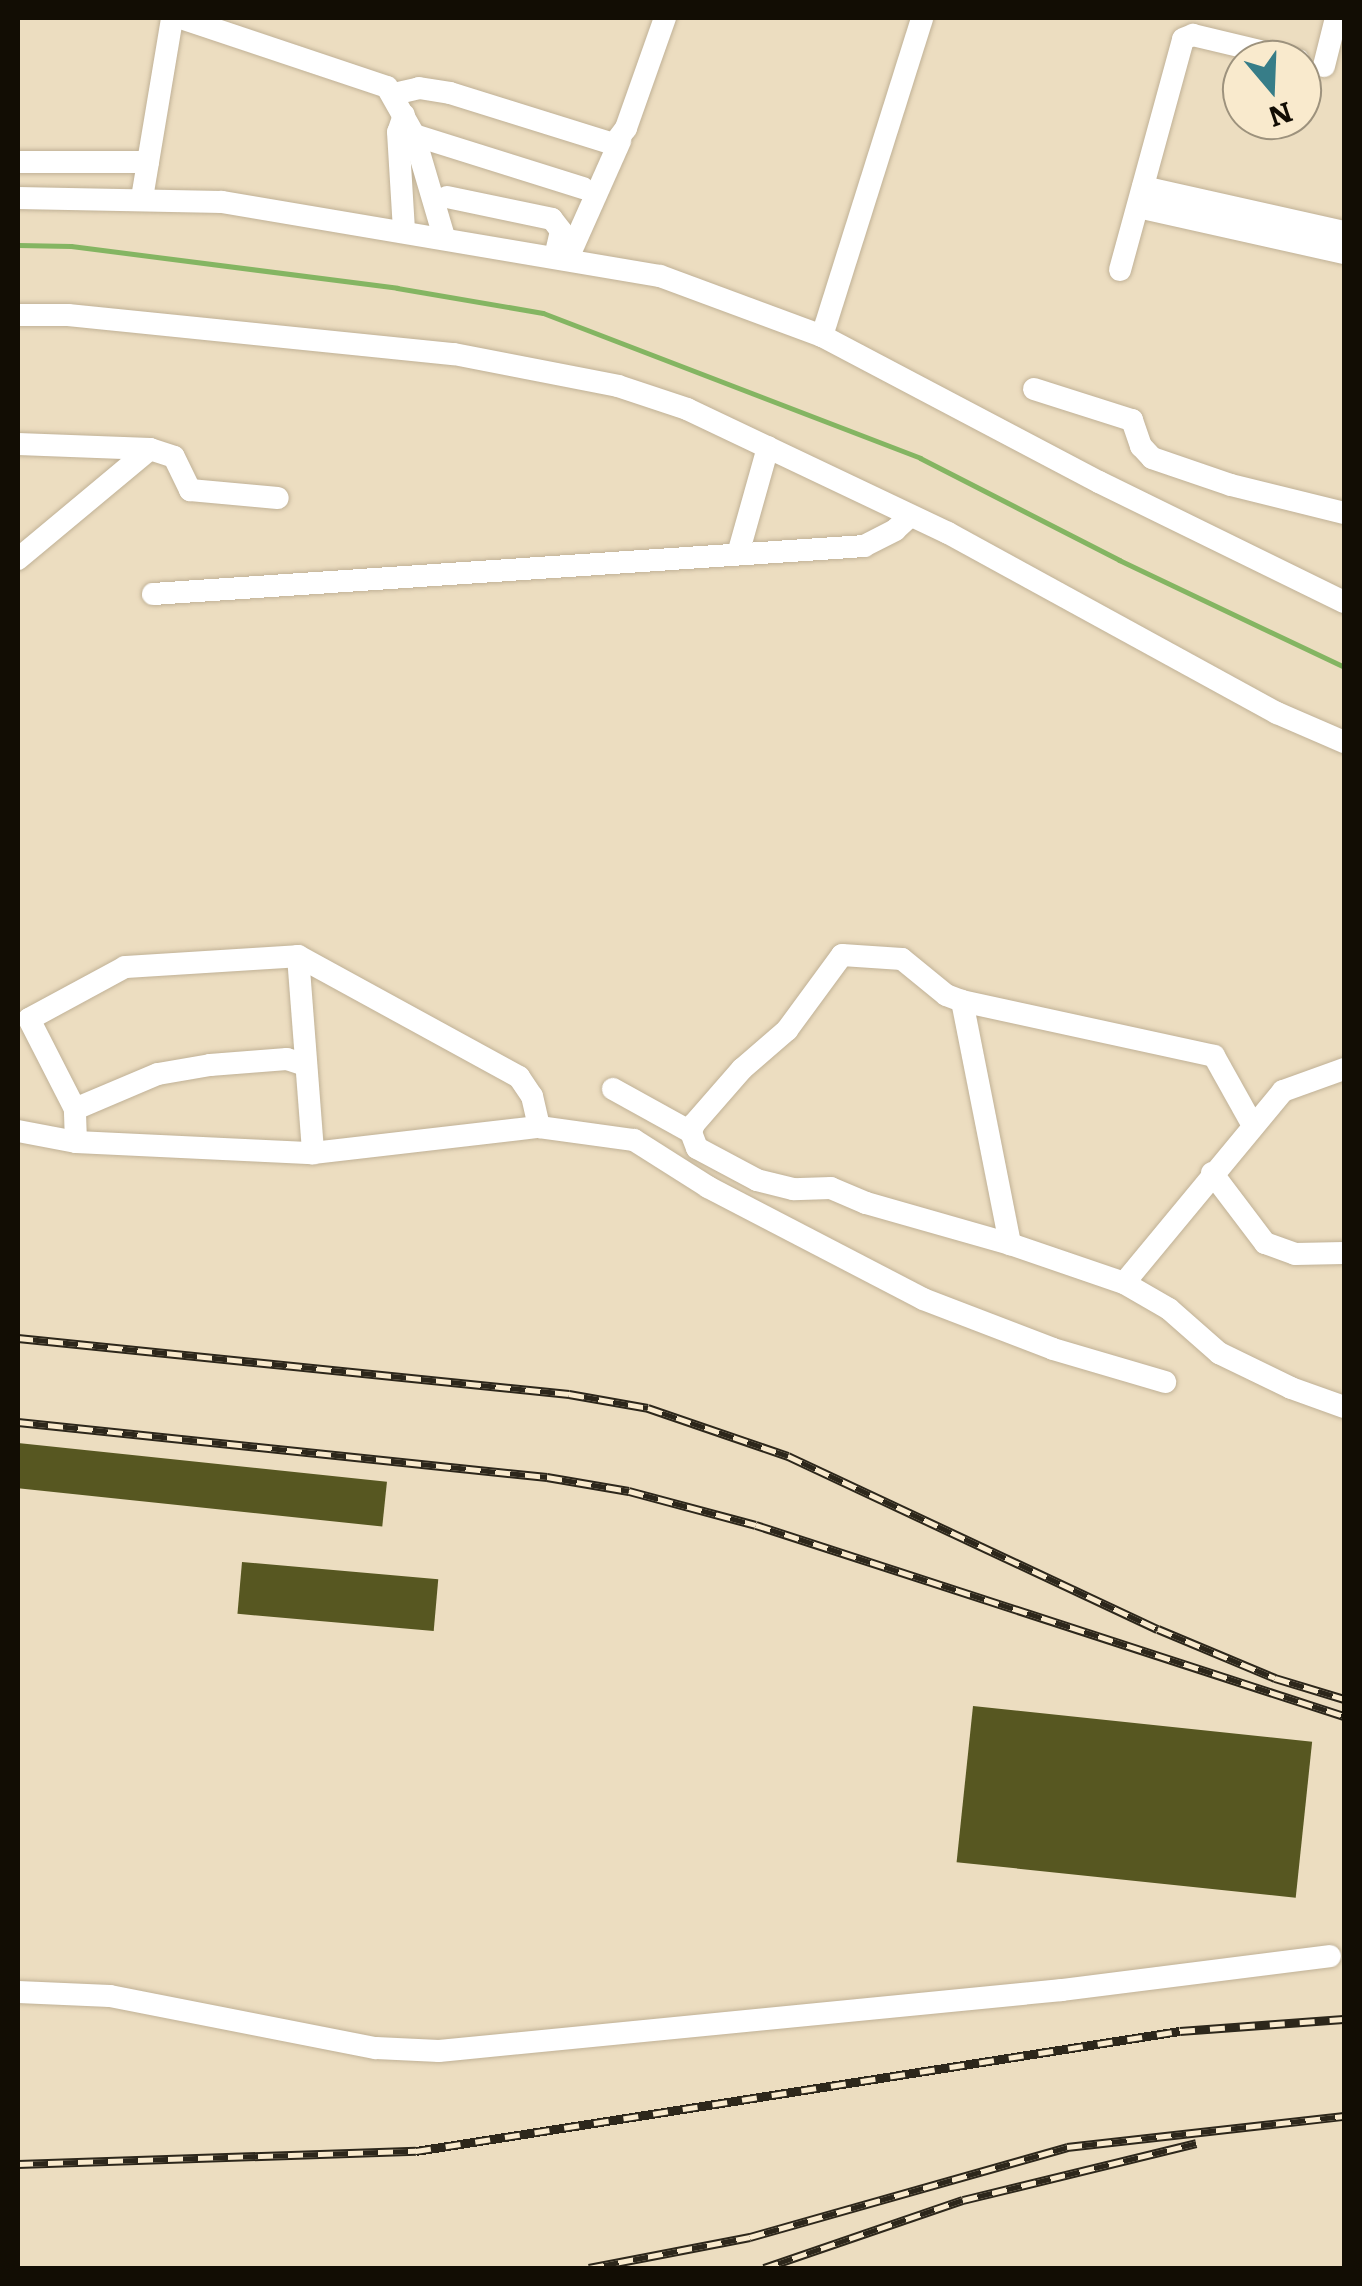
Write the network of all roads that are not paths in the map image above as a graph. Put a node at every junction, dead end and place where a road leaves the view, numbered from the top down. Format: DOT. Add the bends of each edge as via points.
graph roads {
  1 [pos="172,18"];
  2 [pos="181,18"];
  3 [pos="665,18"];
  4 [pos="922,18"];
  5 [pos="1336,18"];
  6 [pos="1195,26"];
  7 [pos="1324,60"];
  8 [pos="404,115"];
  9 [pos="620,141"];
  10 [pos="18,162"];
  11 [pos="148,162"];
  12 [pos="583,188"];
  13 [pos="446,197"];
  14 [pos="1141,197"];
  15 [pos="18,198"];
  16 [pos="142,198"];
  17 [pos="404,230"];
  18 [pos="1344,232"];
  19 [pos="444,237"];
  20 [pos="1344,253"];
  21 [pos="562,257"];
  22 [pos="1120,270"];
  23 [pos="18,315"];
  24 [pos="822,336"];
  25 [pos="1034,389"];
  26 [pos="18,444"];
  27 [pos="768,447"];
  28 [pos="150,450"];
  29 [pos="278,498"];
  30 [pos="1344,513"];
  31 [pos="910,516"];
  32 [pos="738,554"];
  33 [pos="18,559"];
  34 [pos="152,594"];
  35 [pos="1344,602"];
  36 [pos="1344,742"];
  37 [pos="298,956"];
  38 [pos="962,1001"];
  39 [pos="23,1021"];
  40 [pos="306,1065"];
  41 [pos="1342,1078"];
  42 [pos="613,1089"];
  43 [pos="75,1109"];
  44 [pos="1252,1124"];
  45 [pos="539,1127"];
  46 [pos="18,1131"];
  47 [pos="691,1132"];
  48 [pos="76,1142"];
  49 [pos="313,1152"];
  50 [pos="1212,1173"];
  51 [pos="1344,1238"];
  52 [pos="1010,1244"];
  53 [pos="1344,1254"];
  54 [pos="1124,1283"];
  55 [pos="1165,1382"];
  56 [pos="1344,1407"];
  57 [pos="1330,1956"];
  58 [pos="18,1992"];
  1 -- 11 [label="street"];
  2 -- 8 [label="street" via="375,82"];
  3 -- 9 [label="street"];
  4 -- 24 [label="street"];
  5 -- 7 [label="street"];
  6 -- 7 [label="street"];
  6 -- 14 [label="street" via="1175,55"];
  8 -- 9 [label="street" via="419,88 606,145"];
  8 -- 12 [label="street"];
  8 -- 17 [label="street" via="398,132"];
  8 -- 19 [label="street"];
  9 -- 21 [label="street"];
  10 -- 11 [label="street"];
  11 -- 16 [label="street"];
  13 -- 21 [label="street" via="552,220"];
  14 -- 18 [label="street"];
  14 -- 20 [label="street"];
  14 -- 22 [label="street"];
  15 -- 16 [label="street"];
  16 -- 17 [label="street" via="222,202"];
  17 -- 19 [label="street"];
  19 -- 21 [label="street"];
  21 -- 24 [label="street" via="660,276"];
  23 -- 27 [label="street" via="490,360 618,386"];
  24 -- 35 [label="street"];
  25 -- 30 [label="street" via="1132,420 1152,458"];
  26 -- 28 [label="street"];
  27 -- 31 [label="street"];
  27 -- 32 [label="street"];
  28 -- 29 [label="street" via="174,457 190,490"];
  28 -- 33 [label="street"];
  31 -- 32 [label="street" via="864,546"];
  31 -- 36 [label="street" via="1277,713"];
  32 -- 34 [label="street"];
  37 -- 39 [label="street" via="125,967"];
  37 -- 40 [label="street"];
  37 -- 45 [label="street" via="519,1077 532,1096"];
  38 -- 44 [label="street" via="1214,1056"];
  38 -- 47 [label="street" via="902,959 836,958 787,1030 716,1096"];
  38 -- 52 [label="street"];
  39 -- 43 [label="street"];
  40 -- 43 [label="street" via="287,1059 210,1064 158,1074"];
  40 -- 49 [label="street"];
  41 -- 44 [label="street" via="1283,1091"];
  42 -- 47 [label="street"];
  43 -- 48 [label="street"];
  44 -- 50 [label="street"];
  45 -- 49 [label="street"];
  45 -- 55 [label="street" via="634,1140 708,1188 923,1299"];
  46 -- 48 [label="street"];
  47 -- 52 [label="street" via="697,1148 757,1180 830,1188"];
  48 -- 49 [label="street"];
  50 -- 53 [label="street" via="1265,1243 1294,1254"];
  50 -- 54 [label="street"];
  51 -- 53 [label="street"];
  52 -- 54 [label="street"];
  54 -- 56 [label="street" via="1169,1309 1219,1352"];
  57 -- 58 [label="street" via="1062,1990 439,2051 376,2048 110,1996"];
}
